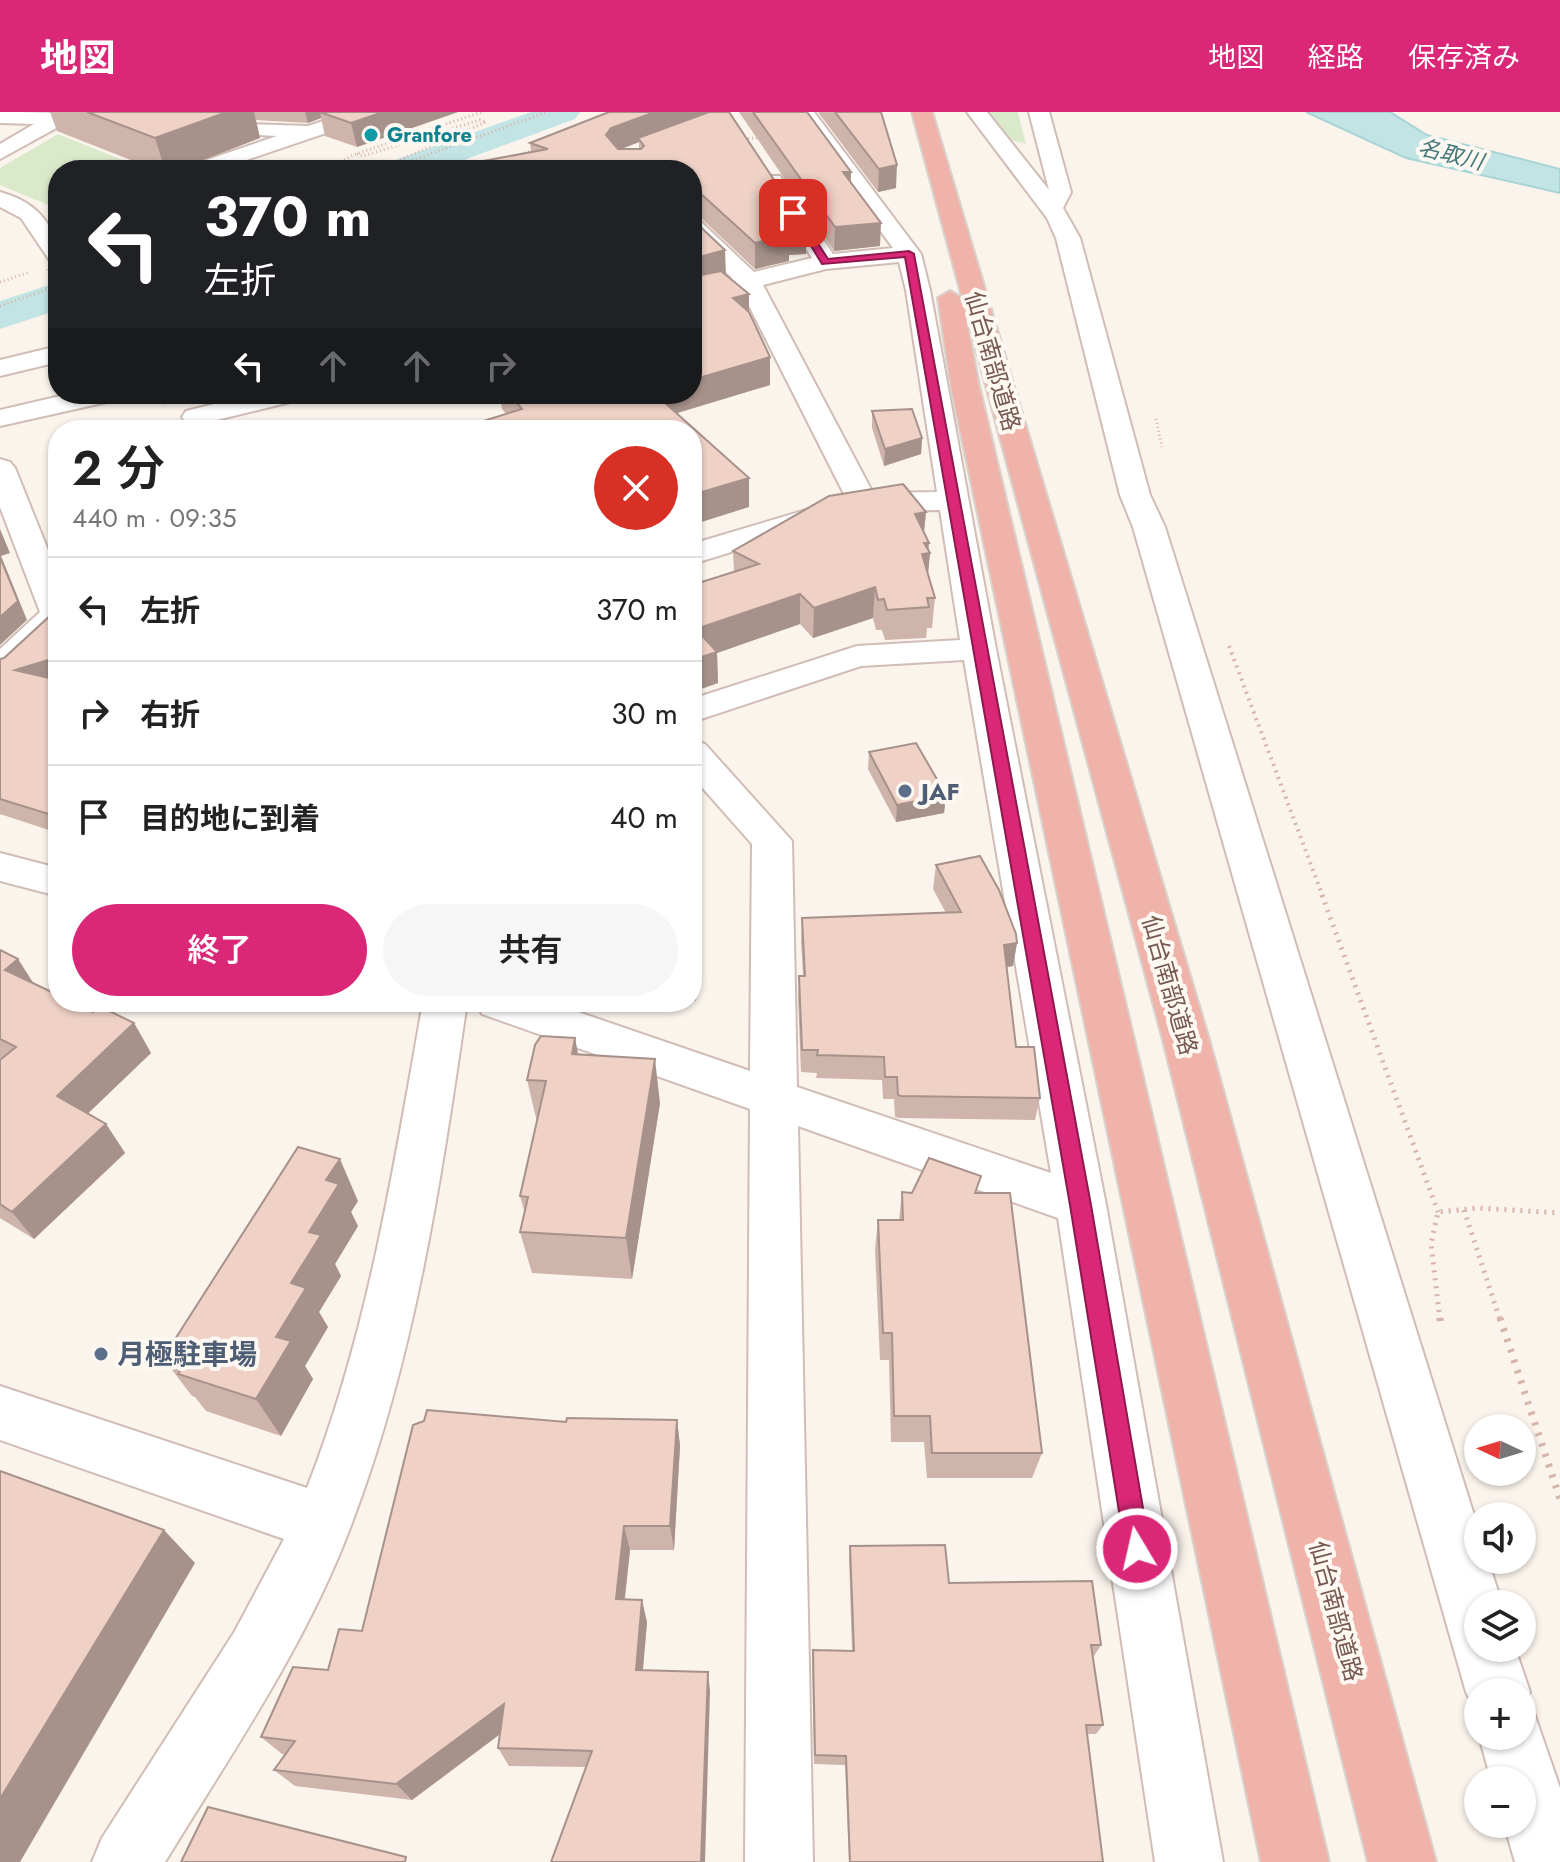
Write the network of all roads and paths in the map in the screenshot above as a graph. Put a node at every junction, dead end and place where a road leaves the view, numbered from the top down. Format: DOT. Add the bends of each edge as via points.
graph roads {
  1 [pos="218,112"];
  2 [pos="369,112"];
  3 [pos="482,112"];
  4 [pos="547,112"];
  5 [pos="804,112"];
  6 [pos="916,112"];
  7 [pos="922,112"];
  8 [pos="977,112"];
  9 [pos="1039,112"];
  10 [pos="62,116"];
  11 [pos="0,117"];
  12 [pos="135,123"];
  13 [pos="310,132"];
  14 [pos="546,145"];
  15 [pos="0,153"];
  16 [pos="357,154"];
  17 [pos="226,160"];
  18 [pos="346,160"];
  19 [pos="400,160"];
  20 [pos="413,160"];
  21 [pos="505,160"];
  22 [pos="761,164"];
  23 [pos="0,199"];
  24 [pos="1051,209"];
  25 [pos="48,220"];
  26 [pos="10,232"];
  27 [pos="702,236"];
  28 [pos="721,254"];
  29 [pos="909,254"];
  30 [pos="702,257"];
  31 [pos="826,262"];
  32 [pos="35,270"];
  33 [pos="749,281"];
  34 [pos="0,282"];
  35 [pos="48,290"];
  36 [pos="702,293"];
  37 [pos="0,306"];
  38 [pos="48,356"];
  39 [pos="0,368"];
  40 [pos="62,404"];
  41 [pos="178,404"];
  42 [pos="258,404"];
  43 [pos="0,418"];
  44 [pos="197,420"];
  45 [pos="209,420"];
  46 [pos="0,468"];
  47 [pos="954,501"];
  48 [pos="863,502"];
  49 [pos="702,551"];
  50 [pos="48,591"];
  51 [pos="48,622"];
  52 [pos="1222,633"];
  53 [pos="979,649"];
  54 [pos="5,660"];
  55 [pos="48,664"];
  56 [pos="702,708"];
  57 [pos="702,763"];
  58 [pos="0,867"];
  59 [pos="48,879"];
  60 [pos="443,1012"];
  61 [pos="527,1012"];
  62 [pos="773,1098"];
  63 [pos="1081,1205"];
  64 [pos="1464,1210"];
  65 [pos="1438,1212"];
  66 [pos="1560,1213"];
  67 [pos="1441,1339"];
  68 [pos="0,1413"];
  69 [pos="1560,1499"];
  70 [pos="323,1523"];
  71 [pos="1467,1590"];
  72 [pos="1515,1750"];
  73 [pos="126,1862"];
  74 [pos="779,1862"];
  75 [pos="1189,1862"];
  76 [pos="1295,1862"];
  77 [pos="1402,1862"];
  78 [pos="1549,1862"];
  1 -- 13 [label="street" via="188,126"];
  2 -- 13 [label="street"];
  3 -- 16 [label="path"];
  4 -- 20 [label="path"];
  5 -- 29 [label="street"];
  6 -- 76 [label="highway, 仙台南部道路" via="965,386"];
  7 -- 77 [label="highway, 仙台南部道路" via="1185,1036"];
  8 -- 24 [label="street"];
  9 -- 24 [label="street" via="1060,192"];
  10 -- 11 [label="street"];
  10 -- 12 [label="street"];
  10 -- 15 [label="street"];
  13 -- 17 [label="street"];
  14 -- 21 [label="path"];
  16 -- 18 [label="path"];
  16 -- 19 [label="path" via="486,122"];
  22 -- 31 [label="street"];
  23 -- 25 [label="street"];
  24 -- 71 [label="street" via="1068,238 1135,495 1149,527"];
  25 -- 26 [label="street"];
  27 -- 28 [label="street"];
  28 -- 30 [label="street"];
  28 -- 33 [label="street"];
  29 -- 31 [label="street"];
  29 -- 47 [label="street"];
  31 -- 33 [label="street"];
  32 -- 34 [label="path"];
  33 -- 36 [label="street"];
  33 -- 48 [label="street"];
  35 -- 37 [label="path"];
  38 -- 39 [label="street"];
  40 -- 43 [label="street"];
  41 -- 44 [label="street"];
  42 -- 45 [label="street"];
  46 -- 50 [label="street"];
  47 -- 48 [label="street"];
  47 -- 53 [label="street"];
  48 -- 49 [label="street"];
  51 -- 54 [label="street"];
  52 -- 65 [label="path" via="1325,894"];
  53 -- 56 [label="street" via="857,656"];
  53 -- 63 [label="street"];
  54 -- 55 [label="street"];
  57 -- 62 [label="street" via="772,841"];
  58 -- 59 [label="street"];
  60 -- 70 [label="street" via="408,1223 368,1396"];
  61 -- 62 [label="street"];
  62 -- 63 [label="street"];
  62 -- 74 [label="street"];
  63 -- 75 [label="street"];
  64 -- 65 [label="path"];
  64 -- 66 [label="path"];
  64 -- 69 [label="path"];
  65 -- 67 [label="path" via="1431,1244"];
  68 -- 70 [label="street"];
  70 -- 73 [label="street" via="253,1660"];
  72 -- 78 [label="street"];
}
